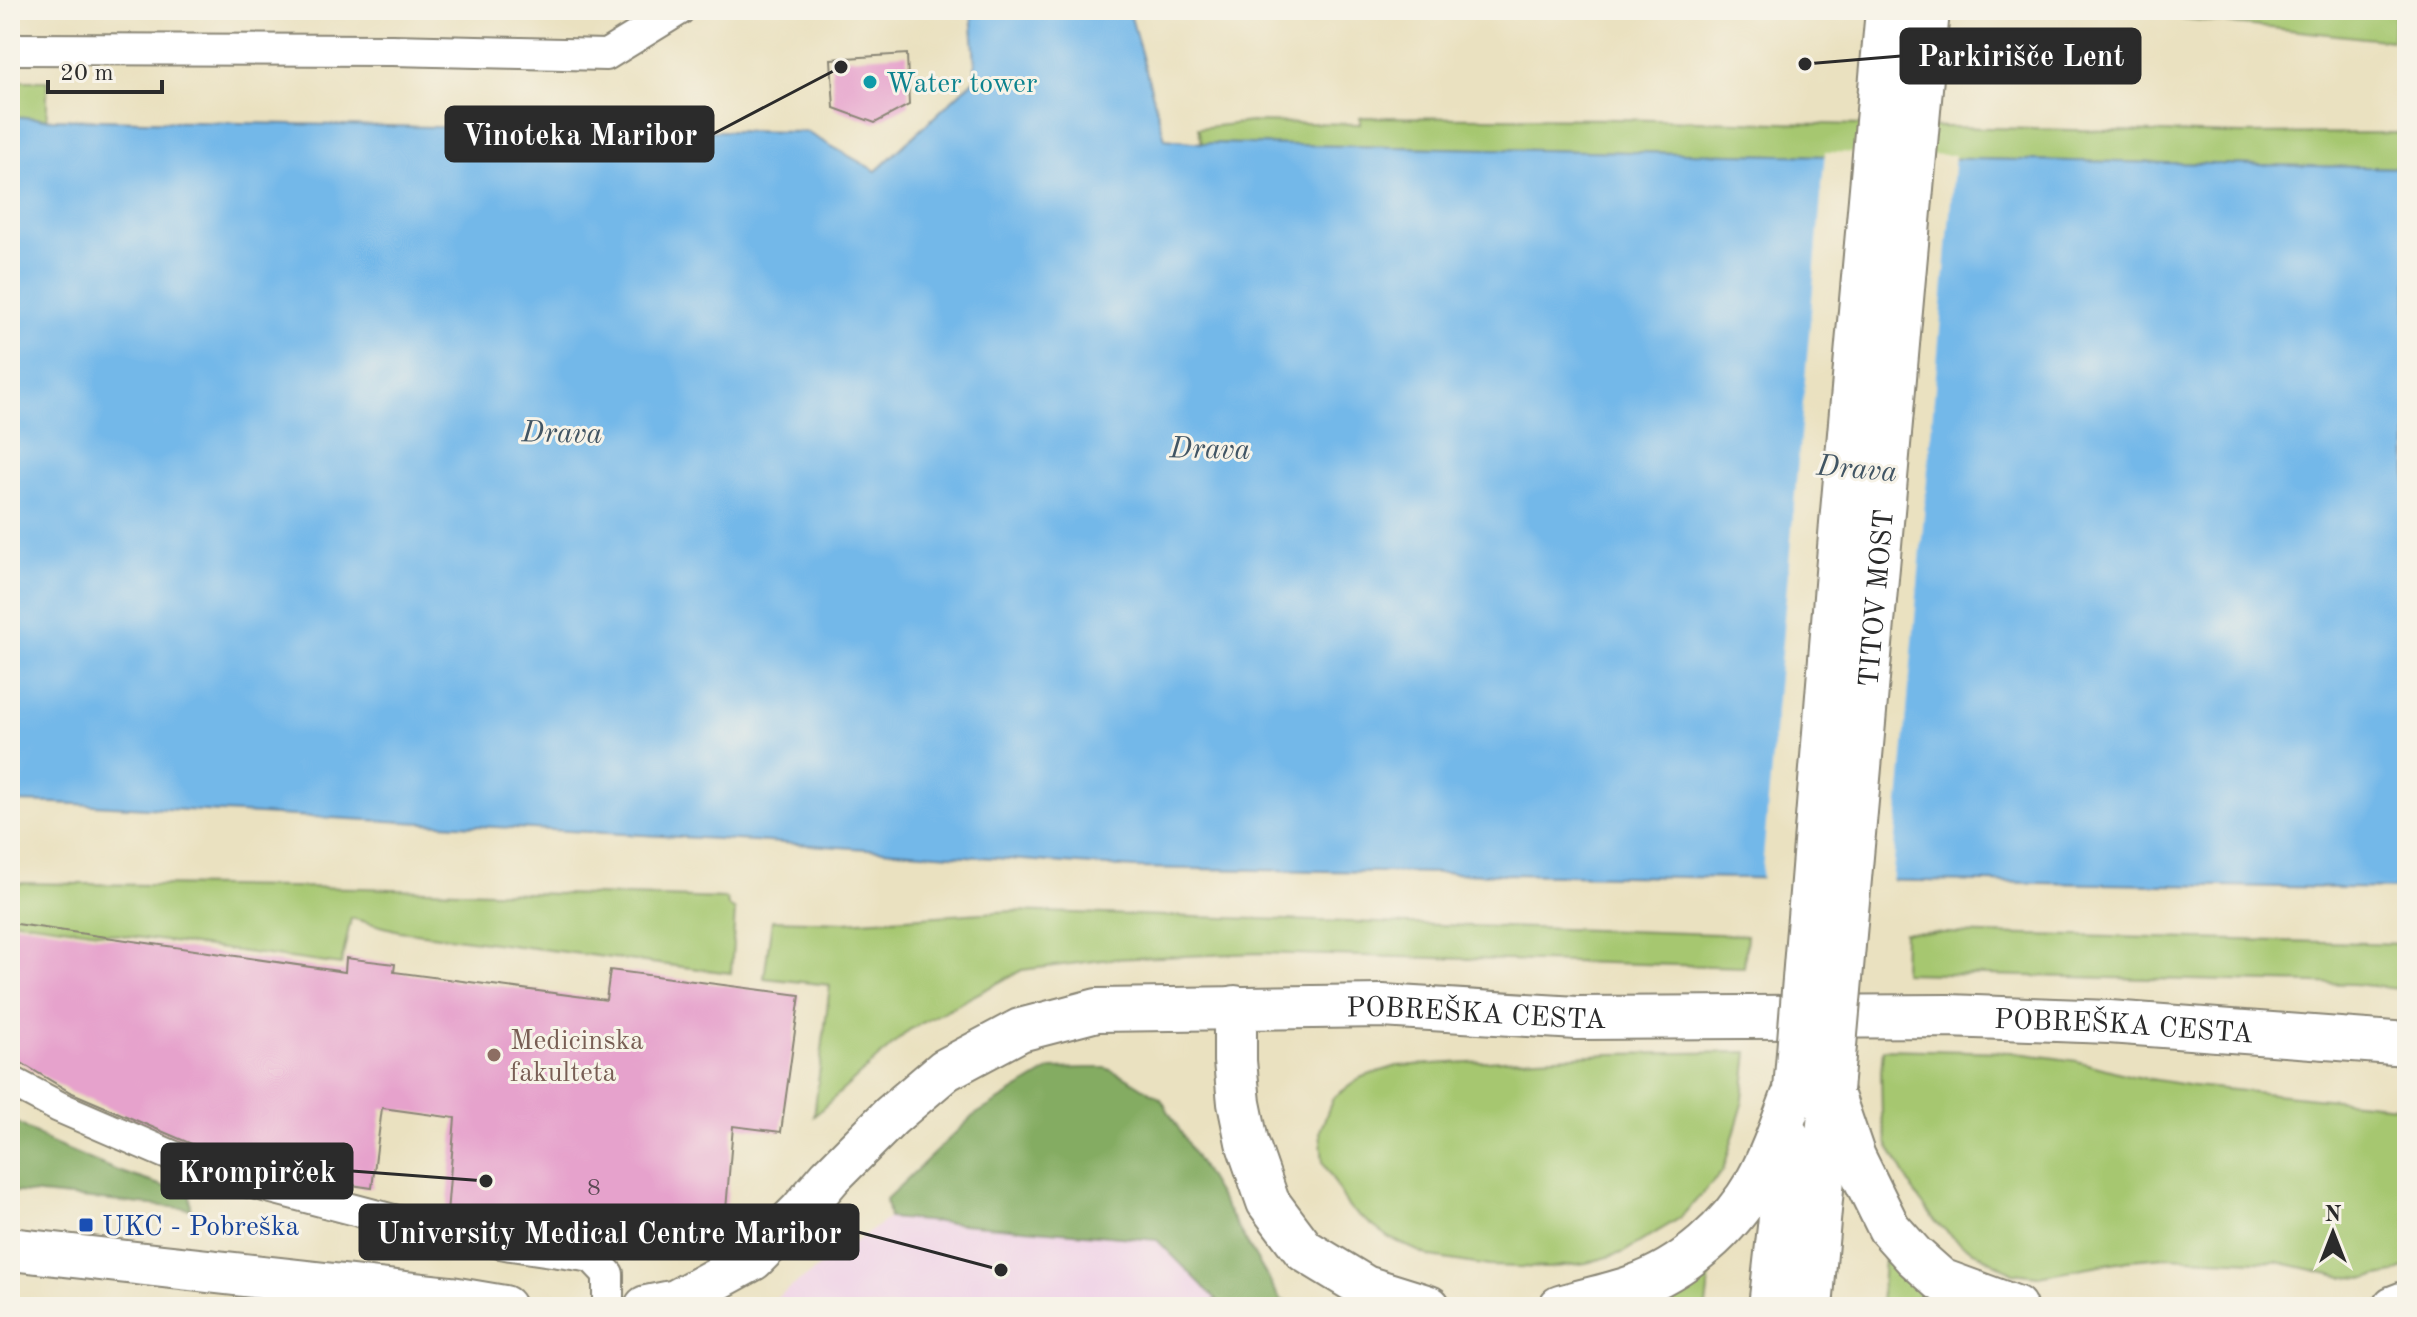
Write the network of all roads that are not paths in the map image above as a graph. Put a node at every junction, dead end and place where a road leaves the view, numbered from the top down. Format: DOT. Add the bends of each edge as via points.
graph roads {
  1 [pos="679,10"];
  2 [pos="1887,10"];
  3 [pos="1928,10"];
  4 [pos="10,49"];
  5 [pos="1235,1007"];
  6 [pos="2407,1044"];
  7 [pos="10,1081"];
  8 [pos="1813,1090"];
  9 [pos="10,1249"];
  10 [pos="2407,1302"];
  11 [pos="504,1307"];
  12 [pos="608,1307"];
  13 [pos="646,1307"];
  14 [pos="1429,1307"];
  15 [pos="1560,1307"];
  16 [pos="1770,1307"];
  17 [pos="1811,1307"];
  18 [pos="2015,1307"];
  19 [pos="2394,1307"];
  1 -- 4 [label="street" via="606,55"];
  2 -- 8 [label="main road, TITOV MOST, bridge" via="1840,539"];
  3 -- 8 [label="main road, TITOV MOST, bridge"];
  5 -- 6 [label="main road, POBREŠKA CESTA" via="1382,1006 1577,1018 1963,1017"];
  5 -- 13 [label="main road, POBREŠKA CESTA" via="1097,1010 1020,1030 981,1049 945,1070 900,1108 753,1259 676,1301"];
  5 -- 14 [label="main road" via="1239,1103 1268,1202 1304,1250 1365,1287"];
  7 -- 12 [label="street" via="207,1171 420,1227 592,1257 608,1274"];
  8 -- 15 [label="main road" via="1738,1211 1710,1240 1633,1287"];
  8 -- 16 [label="main road"];
  8 -- 17 [label="main road"];
  8 -- 18 [label="main road" via="1889,1228 1914,1256 1941,1280"];
  9 -- 11 [label="main road"];
  10 -- 19 [label="main road"];
}
